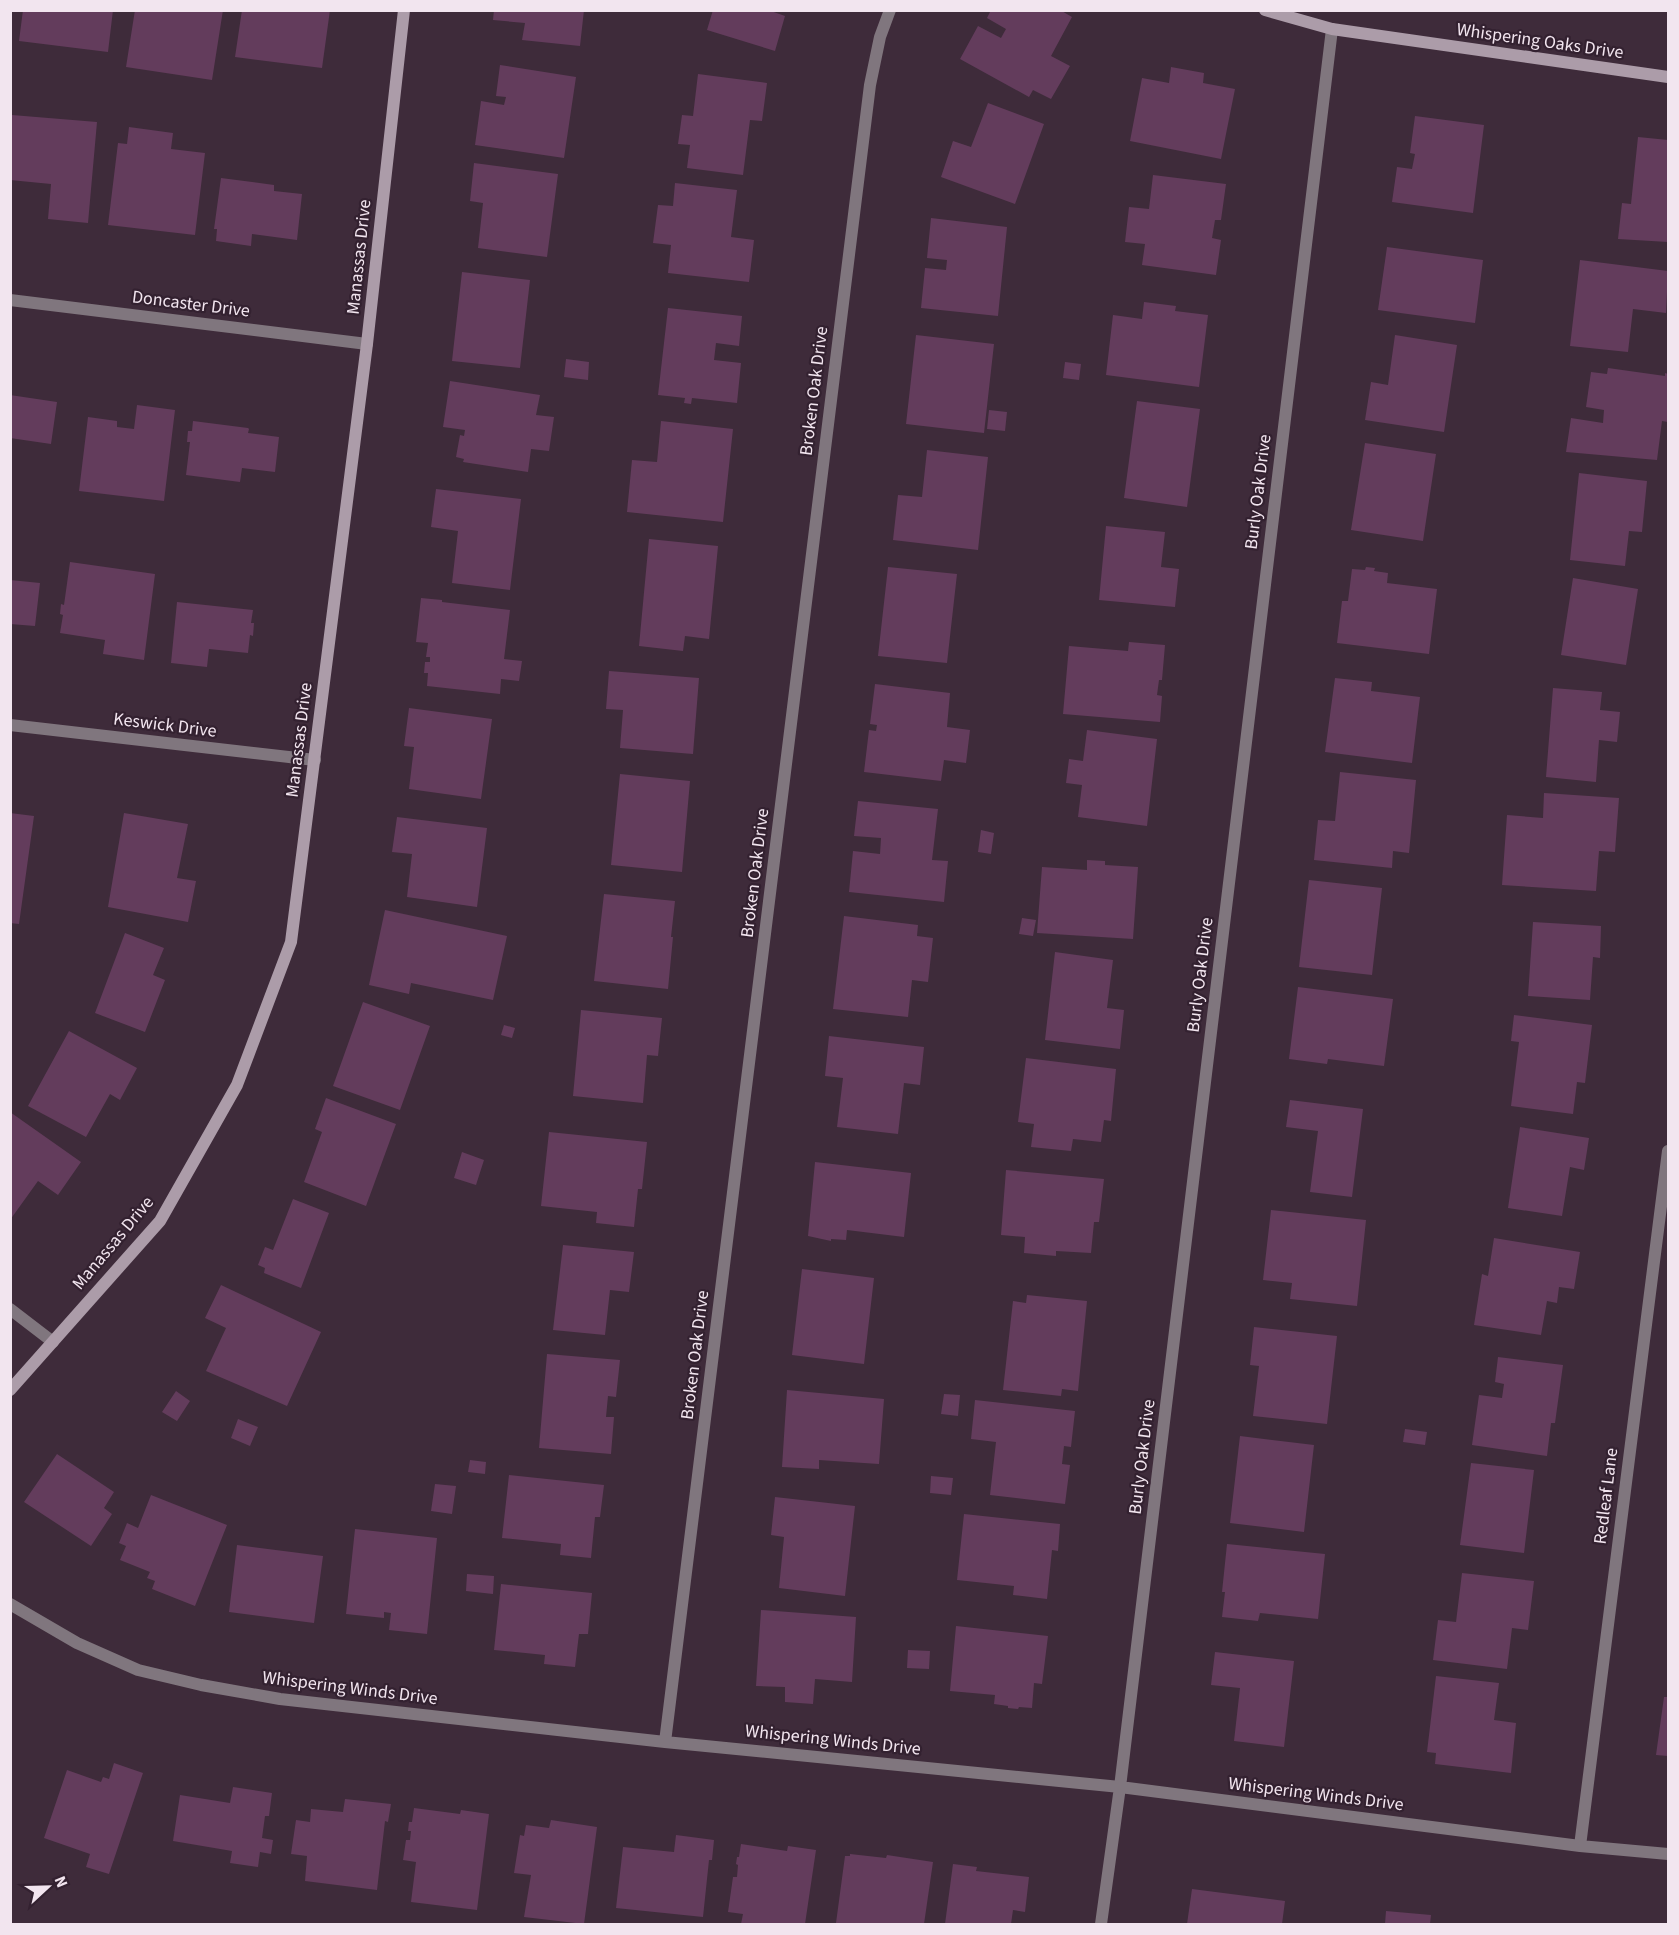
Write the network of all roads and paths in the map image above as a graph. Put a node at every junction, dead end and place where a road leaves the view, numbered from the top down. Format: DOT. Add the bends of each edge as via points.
graph roads {
  1 [pos="404,10"];
  2 [pos="890,10"];
  3 [pos="1265,10"];
  4 [pos="1332,29"];
  5 [pos="1668,77"];
  6 [pos="10,300"];
  7 [pos="367,344"];
  8 [pos="10,725"];
  9 [pos="315,760"];
  10 [pos="1668,1151"];
  11 [pos="10,1309"];
  12 [pos="53,1342"];
  13 [pos="10,1390"];
  14 [pos="10,1604"];
  15 [pos="665,1742"];
  16 [pos="1120,1786"];
  17 [pos="1580,1846"];
  18 [pos="1668,1854"];
  19 [pos="1101,1924"];
  1 -- 7 [label="street, Manassas Drive"];
  2 -- 15 [label="street, Broken Oak Drive" via="870,85"];
  3 -- 4 [label="street, Whispering Oaks Drive"];
  4 -- 5 [label="street, Whispering Oaks Drive"];
  4 -- 16 [label="street, Burly Oak Drive"];
  6 -- 7 [label="street, Doncaster Drive"];
  7 -- 9 [label="street, Manassas Drive"];
  8 -- 9 [label="street, Keswick Drive"];
  9 -- 12 [label="street, Manassas Drive" via="291,942 237,1085 160,1221"];
  10 -- 17 [label="street, Redleaf Lane"];
  11 -- 12 [label="street"];
  12 -- 13 [label="street, Manassas Drive"];
  14 -- 15 [label="street, Whispering Winds Drive" via="77,1643 138,1670 201,1685 280,1699"];
  15 -- 16 [label="street, Whispering Winds Drive"];
  16 -- 17 [label="street, Whispering Winds Drive"];
  16 -- 19 [label="street, Burly Oak Drive"];
  17 -- 18 [label="street, Whispering Winds Drive"];
}
